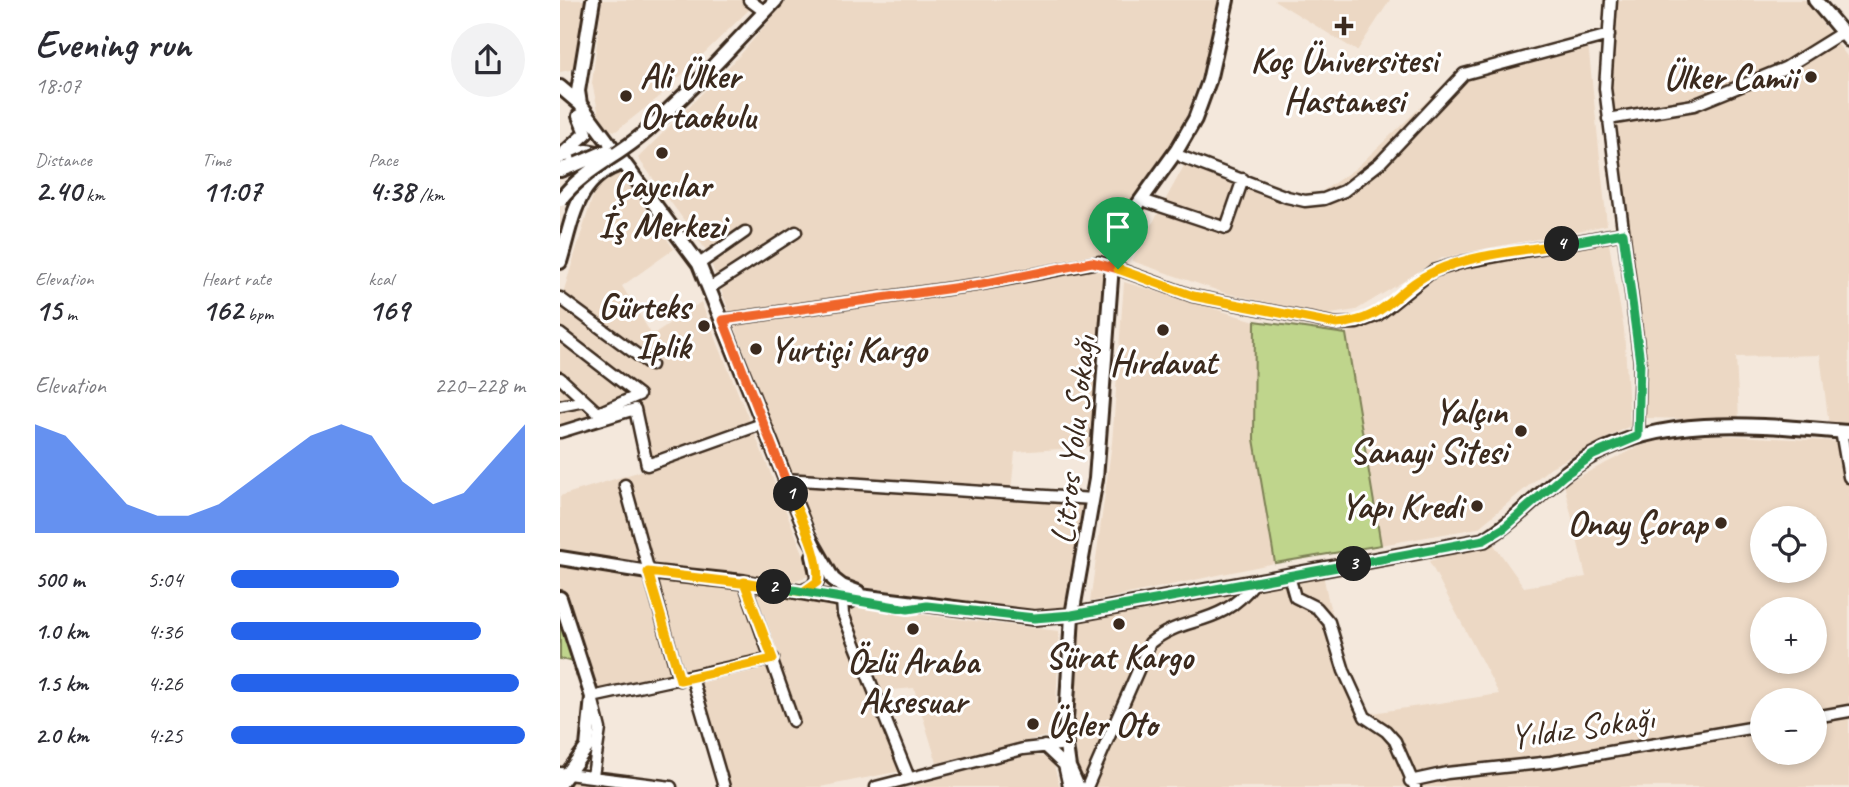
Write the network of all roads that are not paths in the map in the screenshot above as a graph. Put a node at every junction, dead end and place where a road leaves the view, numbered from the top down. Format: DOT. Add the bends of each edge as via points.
graph roads {
  1 [pos="593,0"];
  2 [pos="749,0"];
  3 [pos="776,0"];
  4 [pos="1227,0"];
  5 [pos="1234,0"];
  6 [pos="1611,0"];
  7 [pos="1815,0"];
  8 [pos="765,12"];
  9 [pos="1609,35"];
  10 [pos="1846,36"];
  11 [pos="581,77"];
  12 [pos="561,89"];
  13 [pos="580,104"];
  14 [pos="1608,119"];
  15 [pos="653,125"];
  16 [pos="562,156"];
  17 [pos="1182,157"];
  18 [pos="623,163"];
  19 [pos="560,170"];
  20 [pos="1243,178"];
  21 [pos="560,200"];
  22 [pos="1148,202"];
  23 [pos="745,232"];
  24 [pos="796,232"];
  25 [pos="1623,233"];
  26 [pos="560,262"];
  27 [pos="699,264"];
  28 [pos="1115,267"];
  29 [pos="711,288"];
  30 [pos="560,298"];
  31 [pos="723,320"];
  32 [pos="560,334"];
  33 [pos="650,365"];
  34 [pos="560,378"];
  35 [pos="585,401"];
  36 [pos="560,406"];
  37 [pos="599,417"];
  38 [pos="762,424"];
  39 [pos="1845,431"];
  40 [pos="560,432"];
  41 [pos="1638,436"];
  42 [pos="1849,477"];
  43 [pos="785,479"];
  44 [pos="625,485"];
  45 [pos="1097,499"];
  46 [pos="808,535"];
  47 [pos="560,558"];
  48 [pos="648,572"];
  49 [pos="1289,576"];
  50 [pos="744,582"];
  51 [pos="1255,582"];
  52 [pos="803,592"];
  53 [pos="560,598"];
  54 [pos="842,600"];
  55 [pos="927,606"];
  56 [pos="1072,615"];
  57 [pos="773,659"];
  58 [pos="692,678"];
  59 [pos="680,680"];
  60 [pos="592,697"];
  61 [pos="1849,711"];
  62 [pos="1827,715"];
  63 [pos="793,721"];
  64 [pos="1750,728"];
  65 [pos="1065,738"];
  66 [pos="1043,746"];
  67 [pos="590,775"];
  68 [pos="563,777"];
  69 [pos="909,778"];
  70 [pos="1413,784"];
  71 [pos="586,787"];
  72 [pos="667,787"];
  73 [pos="724,787"];
  74 [pos="876,787"];
  75 [pos="1073,787"];
  76 [pos="1087,787"];
  1 -- 11 [label="main road"];
  2 -- 8 [label="street"];
  3 -- 8 [label="main road"];
  4 -- 28 [label="main road, Litros Yolu Sokağı" via="1209,81 1195,119 1134,210"];
  5 -- 17 [label="main road, Litros Yolu Sokağı" via="1214,88"];
  6 -- 9 [label="street"];
  7 -- 10 [label="main road"];
  8 -- 15 [label="main road"];
  9 -- 14 [label="street"];
  9 -- 20 [label="street" via="1464,74 1380,163 1344,191 1305,201"];
  10 -- 14 [label="street" via="1694,106"];
  11 -- 12 [label="main road"];
  11 -- 13 [label="main road"];
  12 -- 13 [label="main road"];
  12 -- 16 [label="main road" via="586,133"];
  13 -- 18 [label="main road"];
  14 -- 25 [label="street"];
  15 -- 19 [label="main road, bridge" via="595,158"];
  15 -- 21 [label="main road, bridge" via="582,177"];
  16 -- 18 [label="main road" via="594,151"];
  17 -- 20 [label="street"];
  17 -- 22 [label="main road, Litros Yolu Sokağı"];
  18 -- 26 [label="main road" via="602,171 590,182"];
  18 -- 27 [label="main road"];
  20 -- 22 [label="street" via="1226,228"];
  22 -- 28 [label="main road, Litros Yolu Sokağı"];
  23 -- 27 [label="street"];
  24 -- 29 [label="street"];
  25 -- 28 [label="street" via="1433,271 1378,314 1347,323 1193,296"];
  25 -- 41 [label="street" via="1640,362"];
  27 -- 29 [label="main road"];
  28 -- 31 [label="street" via="1092,262 982,284"];
  28 -- 45 [label="main road, Litros Yolu Sokağı"];
  29 -- 31 [label="main road"];
  30 -- 33 [label="street"];
  31 -- 38 [label="main road"];
  32 -- 37 [label="street" via="639,395"];
  34 -- 35 [label="street"];
  35 -- 36 [label="street"];
  35 -- 37 [label="street"];
  37 -- 38 [label="street" via="635,409 647,465"];
  37 -- 40 [label="street"];
  38 -- 43 [label="main road"];
  39 -- 41 [label="main road" via="1676,427"];
  39 -- 42 [label="street"];
  41 -- 49 [label="main road" via="1593,455 1484,540"];
  43 -- 45 [label="street"];
  43 -- 46 [label="main road"];
  44 -- 48 [label="street"];
  45 -- 56 [label="main road, Litros Yolu Sokağı" via="1084,592"];
  46 -- 52 [label="main road" via="818,578 814,587"];
  46 -- 55 [label="main road" via="842,586"];
  47 -- 48 [label="main road"];
  48 -- 50 [label="main road"];
  48 -- 59 [label="street"];
  49 -- 51 [label="main road"];
  49 -- 70 [label="street" via="1298,599 1317,608 1329,622 1337,653 1365,717 1395,741"];
  50 -- 52 [label="main road"];
  50 -- 57 [label="street"];
  51 -- 56 [label="main road"];
  51 -- 76 [label="street" via="1227,611 1162,634 1150,643"];
  52 -- 54 [label="main road"];
  53 -- 60 [label="main road"];
  54 -- 55 [label="main road" via="860,596"];
  54 -- 69 [label="street" via="847,625"];
  55 -- 56 [label="main road" via="1034,618"];
  56 -- 65 [label="main road, Litros Yolu Sokağı"];
  57 -- 58 [label="street"];
  57 -- 63 [label="street"];
  58 -- 59 [label="street"];
  58 -- 73 [label="street"];
  59 -- 60 [label="street"];
  60 -- 67 [label="street" via="600,729"];
  60 -- 68 [label="main road" via="587,747"];
  61 -- 62 [label="street"];
  64 -- 70 [label="street, Yıldız Sokağı" via="1551,762 1447,773"];
  65 -- 66 [label="street" via="1059,745"];
  65 -- 75 [label="main road, Litros Yolu Sokağı"];
  66 -- 69 [label="street"];
  66 -- 75 [label="street" via="1064,765"];
  67 -- 68 [label="street"];
  67 -- 71 [label="street"];
  67 -- 72 [label="street"];
  69 -- 74 [label="street"];
}
